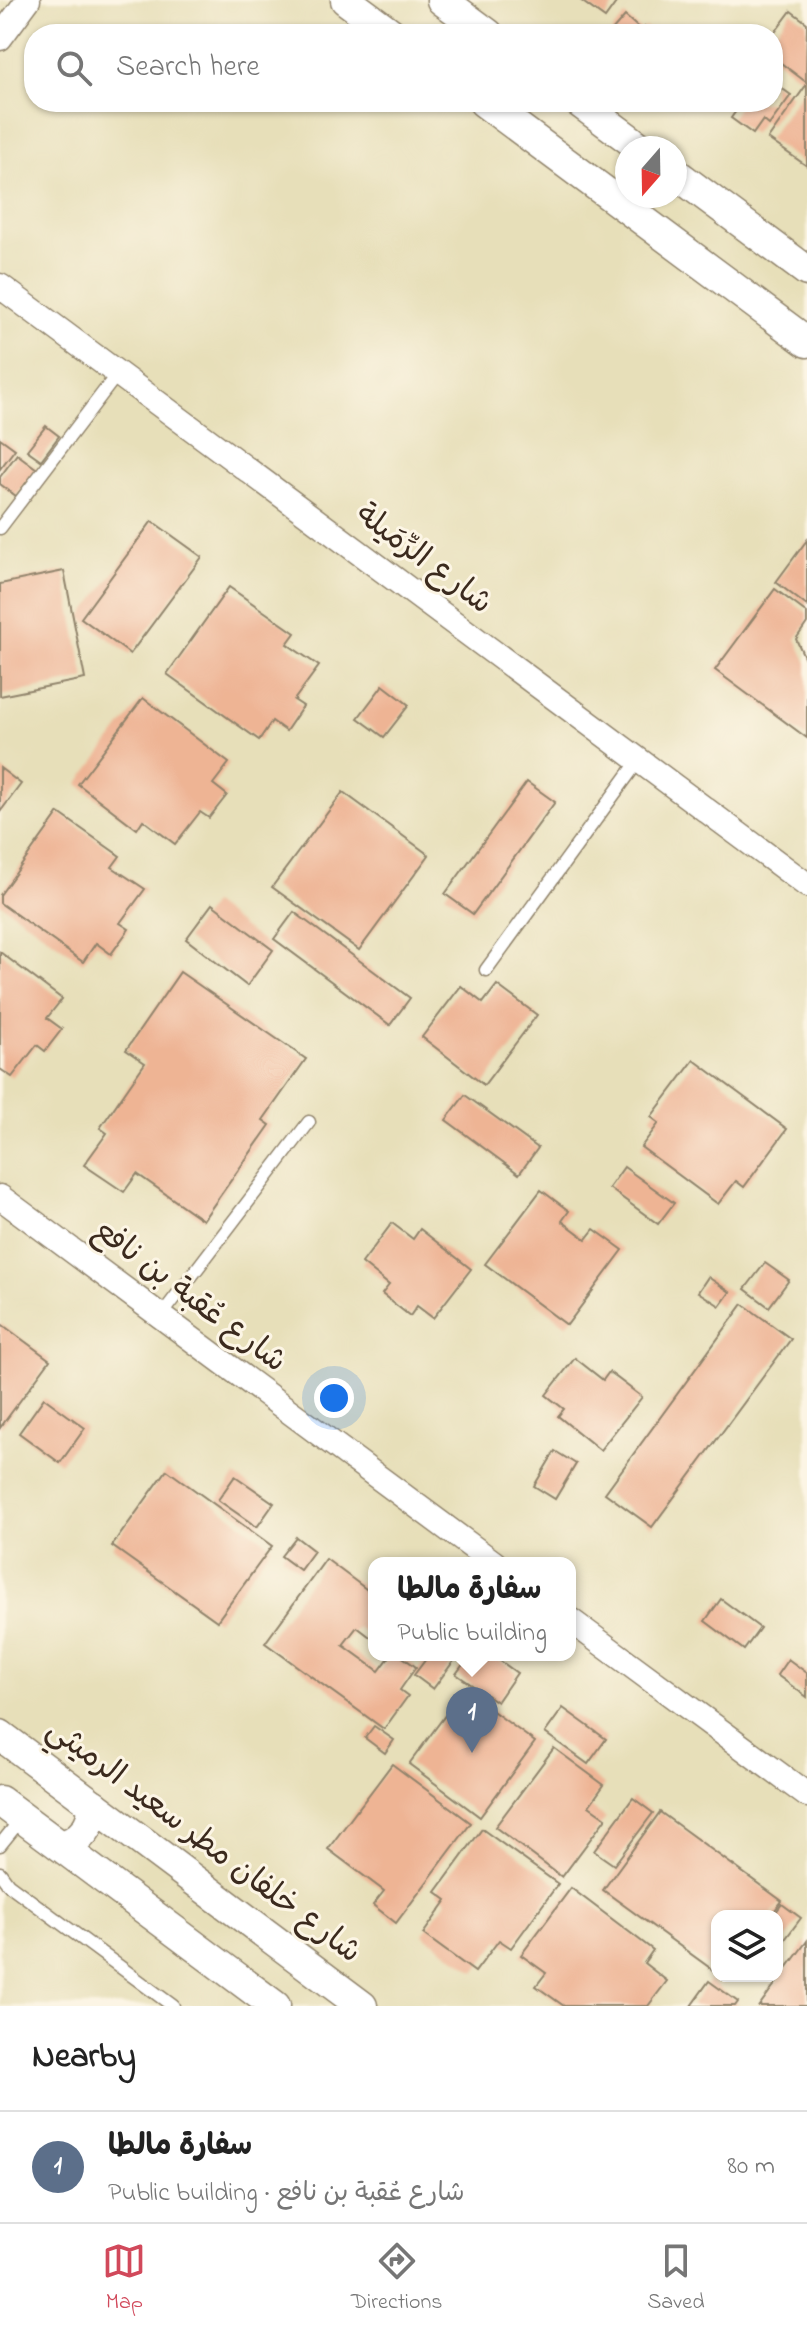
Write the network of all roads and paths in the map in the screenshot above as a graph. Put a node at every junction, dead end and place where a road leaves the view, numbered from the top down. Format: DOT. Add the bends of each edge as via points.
graph roads {
  1 [pos="28,0"];
  2 [pos="346,0"];
  3 [pos="442,0"];
  4 [pos="378,24"];
  5 [pos="474,24"];
  6 [pos="0,38"];
  7 [pos="497,112"];
  8 [pos="592,112"];
  9 [pos="625,136"];
  10 [pos="687,182"];
  11 [pos="807,271"];
  12 [pos="0,286"];
  13 [pos="807,342"];
  14 [pos="118,373"];
  15 [pos="0,528"];
  16 [pos="639,760"];
  17 [pos="807,885"];
  18 [pos="486,970"];
  19 [pos="309,1122"];
  20 [pos="0,1197"];
  21 [pos="161,1316"];
  22 [pos="486,1557"];
  23 [pos="576,1624"];
  24 [pos="0,1735"];
  25 [pos="807,1795"];
  26 [pos="94,1805"];
  27 [pos="11,1810"];
  28 [pos="0,1845"];
  29 [pos="61,1846"];
  30 [pos="0,1873"];
  31 [pos="173,2006"];
  32 [pos="275,2006"];
  33 [pos="362,2006"];
  1 -- 6 [label="street"];
  2 -- 4 [label="street"];
  3 -- 5 [label="street"];
  7 -- 13 [label="street"];
  8 -- 9 [label="street"];
  10 -- 11 [label="street"];
  12 -- 14 [label="street, شارع الرِّمَيلة"];
  14 -- 15 [label="lane"];
  14 -- 16 [label="street, شارع الرِّمَيلة"];
  16 -- 17 [label="street, شارع الرِّمَيلة"];
  16 -- 18 [label="lane"];
  19 -- 21 [label="lane"];
  20 -- 21 [label="street, شارع عُقبة بن نافع"];
  21 -- 22 [label="street, شارع عُقبة بن نافع"];
  23 -- 25 [label="street"];
  24 -- 26 [label="street, شارع خلفان مطر سعيد الرميثي"];
  26 -- 29 [label="street" via="81,1836"];
  26 -- 33 [label="street, شارع خلفان مطر سعيد الرميثي"];
  27 -- 28 [label="lane"];
  27 -- 29 [label="street"];
  29 -- 32 [label="street"];
  30 -- 31 [label="lane"];
}
